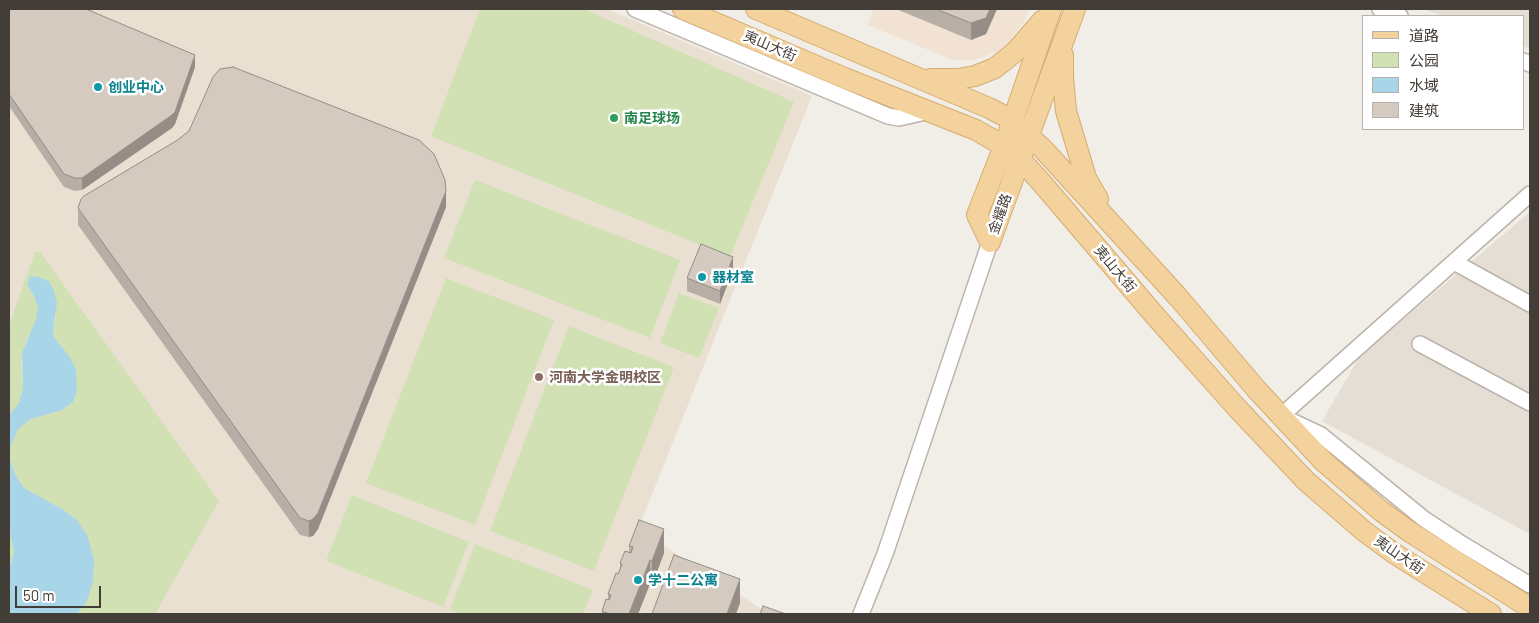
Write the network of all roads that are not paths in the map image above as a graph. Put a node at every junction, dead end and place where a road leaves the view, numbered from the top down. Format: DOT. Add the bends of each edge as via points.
graph roads {
  1 [pos="634,9"];
  2 [pos="683,9"];
  3 [pos="756,9"];
  4 [pos="1051,9"];
  5 [pos="1075,9"];
  6 [pos="1380,9"];
  7 [pos="1397,15"];
  8 [pos="1066,32"];
  9 [pos="921,79"];
  10 [pos="930,111"];
  11 [pos="1012,120"];
  12 [pos="1029,135"];
  13 [pos="1004,146"];
  14 [pos="1020,159"];
  15 [pos="1530,194"];
  16 [pos="1110,223"];
  17 [pos="990,242"];
  18 [pos="1454,262"];
  19 [pos="1530,304"];
  20 [pos="1420,344"];
  21 [pos="1530,403"];
  22 [pos="1281,416"];
  23 [pos="1530,585"];
  24 [pos="1530,608"];
  25 [pos="1471,609"];
  26 [pos="861,614"];
  27 [pos="1491,614"];
  1 -- 10 [label="street" via="888,116 899,118"];
  2 -- 10 [label="main road, 夷山大街"];
  3 -- 9 [label="main road, 夷山大街"];
  4 -- 9 [label="main road" via="1016,51 995,68 958,79"];
  4 -- 11 [label="main road, 金耀路"];
  5 -- 8 [label="main road, 金耀路"];
  6 -- 7 [label="street"];
  8 -- 12 [label="main road, 金耀路"];
  8 -- 16 [label="main road" via="1062,60 1066,111 1086,178"];
  9 -- 11 [label="main road, 夷山大街"];
  10 -- 13 [label="main road, 夷山大街"];
  11 -- 12 [label="main road, 夷山大街"];
  11 -- 13 [label="main road, 金耀路"];
  12 -- 14 [label="main road, 金耀路"];
  12 -- 16 [label="main road, 夷山大街"];
  13 -- 14 [label="main road, 夷山大街"];
  13 -- 17 [label="main road, 金耀路" via="977,214"];
  14 -- 17 [label="main road, 金耀路"];
  14 -- 25 [label="main road, 夷山大街" via="1164,326 1306,481 1365,532"];
  15 -- 18 [label="street"];
  16 -- 22 [label="main road, 夷山大街"];
  17 -- 26 [label="street" via="885,554"];
  18 -- 19 [label="street"];
  18 -- 22 [label="street"];
  20 -- 21 [label="street"];
  22 -- 23 [label="street" via="1322,435 1424,519"];
  22 -- 24 [label="main road, 夷山大街" via="1324,462 1381,511 1451,560"];
  25 -- 27 [label="main road, 夷山大街"];
}
